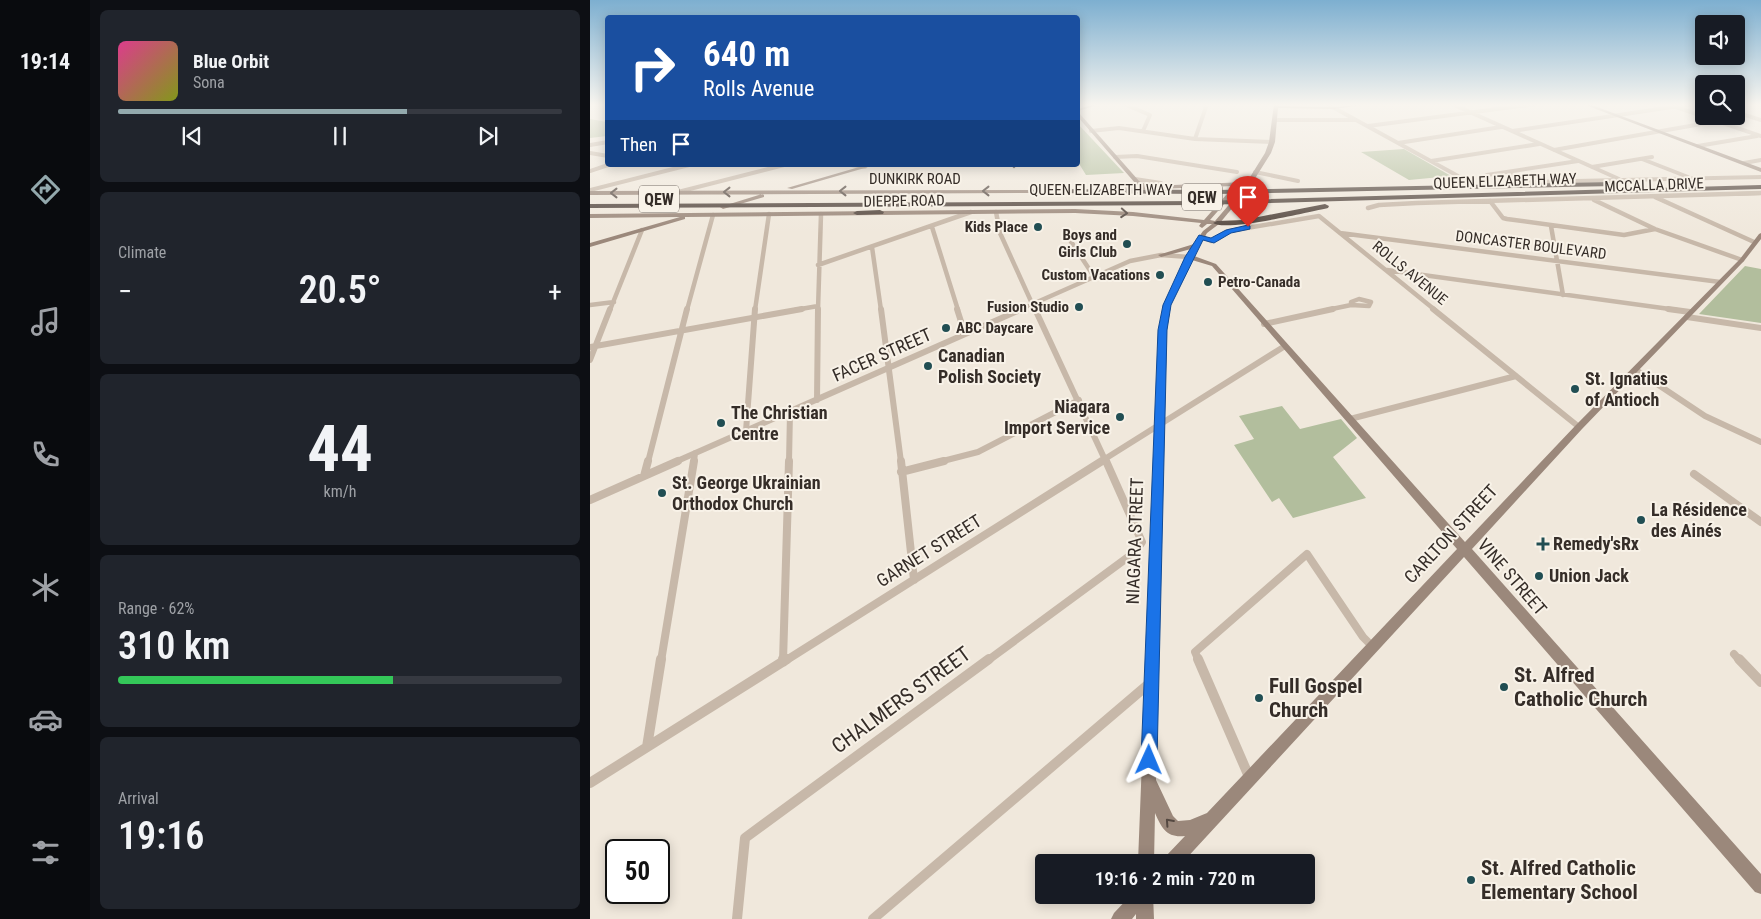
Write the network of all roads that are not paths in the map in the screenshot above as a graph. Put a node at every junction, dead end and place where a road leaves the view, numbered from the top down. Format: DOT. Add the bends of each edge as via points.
graph roads {
  1 [pos="1105,147"];
  2 [pos="1270,147"];
  3 [pos="1405,147"];
  4 [pos="1521,147"];
  5 [pos="1547,147"];
  6 [pos="1571,147"];
  7 [pos="1700,147"];
  8 [pos="1554,150"];
  9 [pos="590,153"];
  10 [pos="605,156"];
  11 [pos="1652,157"];
  12 [pos="1115,158"];
  13 [pos="1642,160"];
  14 [pos="1761,160"];
  15 [pos="1431,161"];
  16 [pos="1579,161"];
  17 [pos="1744,163"];
  18 [pos="605,166"];
  19 [pos="682,167"];
  20 [pos="776,167"];
  21 [pos="865,167"];
  22 [pos="1592,167"];
  23 [pos="1761,170"];
  24 [pos="590,171"];
  25 [pos="1237,172"];
  26 [pos="1507,172"];
  27 [pos="1254,174"];
  28 [pos="1487,176"];
  29 [pos="1761,177"];
  30 [pos="1693,179"];
  31 [pos="1459,180"];
  32 [pos="1136,181"];
  33 [pos="1298,181"];
  34 [pos="1622,181"];
  35 [pos="1761,182"];
  36 [pos="1160,183"];
  37 [pos="804,184"];
  38 [pos="1238,185"];
  39 [pos="1640,185"];
  40 [pos="1248,186"];
  41 [pos="1408,187"];
  42 [pos="1761,187"];
  43 [pos="1128,189"];
  44 [pos="1150,189"];
  45 [pos="590,191"];
  46 [pos="1035,191"];
  47 [pos="674,192"];
  48 [pos="775,192"];
  49 [pos="804,192"];
  50 [pos="1761,193"];
  51 [pos="1497,196"];
  52 [pos="1653,196"];
  53 [pos="1591,198"];
  54 [pos="590,200"];
  55 [pos="1490,201"];
  56 [pos="1160,203"];
  57 [pos="590,206"];
  58 [pos="1368,208"];
  59 [pos="971,212"];
  60 [pos="996,212"];
  61 [pos="769,214"];
  62 [pos="820,214"];
  63 [pos="857,214"];
  64 [pos="667,215"];
  65 [pos="693,215"];
  66 [pos="713,215"];
  67 [pos="590,216"];
  68 [pos="1205,222"];
  69 [pos="1217,223"];
  70 [pos="661,224"];
  71 [pos="1550,226"];
  72 [pos="932,227"];
  73 [pos="1655,229"];
  74 [pos="642,230"];
  75 [pos="1064,231"];
  76 [pos="1340,233"];
  77 [pos="1204,234"];
  78 [pos="1761,235"];
  79 [pos="1754,242"];
  80 [pos="590,245"];
  81 [pos="1196,246"];
  82 [pos="872,247"];
  83 [pos="1161,255"];
  84 [pos="1189,257"];
  85 [pos="1742,260"];
  86 [pos="1556,261"];
  87 [pos="818,265"];
  88 [pos="1214,265"];
  89 [pos="1387,270"];
  90 [pos="1095,278"];
  91 [pos="1720,282"];
  92 [pos="1563,295"];
  93 [pos="614,302"];
  94 [pos="1033,304"];
  95 [pos="1352,305"];
  96 [pos="590,306"];
  97 [pos="818,306"];
  98 [pos="1688,315"];
  99 [pos="754,317"];
  100 [pos="1264,324"];
  101 [pos="1761,328"];
  102 [pos="680,331"];
  103 [pos="965,334"];
  104 [pos="593,346"];
  105 [pos="1285,346"];
  106 [pos="590,360"];
  107 [pos="890,368"];
  108 [pos="1636,370"];
  109 [pos="1516,376"];
  110 [pos="817,400"];
  111 [pos="1079,400"];
  112 [pos="790,412"];
  113 [pos="1350,419"];
  114 [pos="1158,427"];
  115 [pos="1579,427"];
  116 [pos="746,431"];
  117 [pos="1761,442"];
  118 [pos="696,453"];
  119 [pos="1107,459"];
  120 [pos="901,472"];
  121 [pos="1694,474"];
  122 [pos="644,476"];
  123 [pos="590,500"];
  124 [pos="1761,522"];
  125 [pos="1464,550"];
  126 [pos="914,580"];
  127 [pos="1373,647"];
  128 [pos="1734,654"];
  129 [pos="783,662"];
  130 [pos="1151,682"];
  131 [pos="1761,682"];
  132 [pos="647,747"];
  133 [pos="1148,779"];
  134 [pos="1250,779"];
  135 [pos="590,783"];
  136 [pos="1212,819"];
  137 [pos="1146,854"];
  138 [pos="1179,854"];
  139 [pos="1761,886"];
  140 [pos="1135,904"];
  141 [pos="1144,904"];
  142 [pos="737,919"];
  143 [pos="874,919"];
  144 [pos="1120,919"];
  145 [pos="1145,919"];
  1 -- 12 [label="main road"];
  2 -- 27 [label="main road, NIAGARA STREET"];
  3 -- 15 [label="street"];
  4 -- 15 [label="street"];
  5 -- 8 [label="street"];
  6 -- 8 [label="street"];
  7 -- 17 [label="main road"];
  8 -- 16 [label="street"];
  9 -- 10 [label="street"];
  11 -- 13 [label="street"];
  12 -- 25 [label="street" via="1137,156"];
  12 -- 32 [label="main road"];
  13 -- 22 [label="street"];
  13 -- 30 [label="street"];
  14 -- 17 [label="street"];
  15 -- 31 [label="street" via="1458,176"];
  16 -- 22 [label="street"];
  16 -- 26 [label="street"];
  17 -- 23 [label="main road"];
  18 -- 24 [label="street"];
  19 -- 45 [label="street"];
  20 -- 47 [label="street"];
  21 -- 37 [label="main road"];
  22 -- 34 [label="street"];
  26 -- 28 [label="street"];
  26 -- 34 [label="street" via="1526,182"];
  27 -- 33 [label="street"];
  27 -- 38 [label="main road, NIAGARA STREET"];
  27 -- 40 [label="main road, NIAGARA STREET"];
  29 -- 30 [label="street"];
  30 -- 34 [label="street"];
  32 -- 36 [label="street"];
  32 -- 43 [label="main road"];
  32 -- 44 [label="main road"];
  35 -- 39 [label="highway, QUEEN ELIZABETH WAY / QEW"];
  37 -- 48 [label="main road"];
  37 -- 49 [label="main road" via="800,188"];
  38 -- 40 [label="main road, DUNKIRK ROAD"];
  38 -- 44 [label="main road, DUNKIRK ROAD"];
  38 -- 68 [label="main road, NIAGARA STREET"];
  39 -- 41 [label="highway"];
  39 -- 54 [label="highway, QUEEN ELIZABETH WAY / QEW" via="1222,197"];
  40 -- 41 [label="highway"];
  40 -- 69 [label="main road, NIAGARA STREET"];
  41 -- 46 [label="highway" via="1200,192"];
  42 -- 51 [label="highway, QUEEN ELIZABETH WAY / QEW"];
  43 -- 44 [label="main road, DUNKIRK ROAD"];
  43 -- 46 [label="main road, DUNKIRK ROAD"];
  47 -- 45 [label="main road, DUNKIRK ROAD, one-way"];
  46 -- 49 [label="main road, DUNKIRK ROAD, one-way"];
  48 -- 47 [label="main road, DUNKIRK ROAD, one-way"];
  48 -- 49 [label="main road, DUNKIRK ROAD"];
  48 -- 65 [label="main road"];
  50 -- 52 [label="street, MCCALLA DRIVE"];
  51 -- 56 [label="highway, QUEEN ELIZABETH WAY / QEW"];
  51 -- 69 [label="highway" via="1333,205 1252,221"];
  52 -- 53 [label="street, MCCALLA DRIVE"];
  52 -- 79 [label="street"];
  53 -- 55 [label="street, MCCALLA DRIVE"];
  53 -- 73 [label="street"];
  55 -- 58 [label="street, MCCALLA DRIVE"];
  55 -- 71 [label="street" via="1504,218"];
  56 -- 57 [label="highway, QUEEN ELIZABETH WAY / QEW"];
  56 -- 63 [label="highway"];
  59 -- 60 [label="main road, DIEPPE ROAD"];
  59 -- 63 [label="main road, DIEPPE ROAD"];
  59 -- 72 [label="street"];
  60 -- 68 [label="main road, DIEPPE ROAD, one-way" via="1104,212"];
  60 -- 94 [label="street" via="1000,229"];
  61 -- 62 [label="main road, DIEPPE ROAD"];
  61 -- 66 [label="main road, DIEPPE ROAD"];
  61 -- 99 [label="street"];
  62 -- 63 [label="main road, DIEPPE ROAD"];
  62 -- 87 [label="street"];
  64 -- 65 [label="main road, DIEPPE ROAD"];
  64 -- 67 [label="main road, DIEPPE ROAD"];
  64 -- 70 [label="main road" via="669,220"];
  65 -- 66 [label="main road, DIEPPE ROAD"];
  65 -- 70 [label="main road"];
  66 -- 102 [label="street"];
  68 -- 69 [label="main road, DIEPPE ROAD"];
  68 -- 77 [label="main road" via="1202,226"];
  69 -- 77 [label="main road, NIAGARA STREET"];
  70 -- 74 [label="main road"];
  71 -- 73 [label="street" via="1624,235"];
  71 -- 86 [label="street"];
  72 -- 82 [label="street"];
  72 -- 103 [label="street"];
  73 -- 85 [label="street"];
  74 -- 80 [label="main road"];
  74 -- 93 [label="street"];
  75 -- 90 [label="street"];
  76 -- 77 [label="street, ROLLS AVENUE" via="1320,216 1229,231 1211,241"];
  76 -- 86 [label="street, DONCASTER BOULEVARD"];
  76 -- 89 [label="street, ROLLS AVENUE"];
  77 -- 81 [label="main road, NIAGARA STREET"];
  78 -- 79 [label="main road, CARLTON STREET"];
  79 -- 85 [label="main road, CARLTON STREET"];
  81 -- 83 [label="main road"];
  81 -- 84 [label="main road, NIAGARA STREET"];
  81 -- 88 [label="main road, VINE STREET"];
  82 -- 87 [label="street"];
  82 -- 107 [label="street"];
  83 -- 84 [label="street, FACER STREET"];
  83 -- 90 [label="street, FACER STREET" via="1130,261"];
  84 -- 88 [label="main road"];
  84 -- 114 [label="main road, NIAGARA STREET" via="1165,313"];
  85 -- 91 [label="main road, CARLTON STREET"];
  86 -- 91 [label="street, DONCASTER BOULEVARD"];
  86 -- 92 [label="street"];
  87 -- 97 [label="street"];
  88 -- 100 [label="main road, VINE STREET"];
  89 -- 92 [label="street"];
  89 -- 109 [label="street, ROLLS AVENUE"];
  90 -- 94 [label="street, FACER STREET"];
  91 -- 98 [label="main road, CARLTON STREET"];
  92 -- 98 [label="street"];
  93 -- 96 [label="street"];
  93 -- 104 [label="street"];
  94 -- 103 [label="street, FACER STREET"];
  94 -- 111 [label="street"];
  95 -- 100 [label="street"];
  97 -- 99 [label="street"];
  97 -- 110 [label="street"];
  98 -- 101 [label="street"];
  98 -- 108 [label="main road, CARLTON STREET"];
  99 -- 102 [label="street"];
  99 -- 116 [label="street"];
  100 -- 105 [label="main road, VINE STREET"];
  102 -- 104 [label="street"];
  102 -- 122 [label="street"];
  103 -- 107 [label="street, FACER STREET"];
  104 -- 106 [label="street"];
  105 -- 113 [label="main road, VINE STREET"];
  105 -- 114 [label="street, GARNET STREET"];
  107 -- 110 [label="street, FACER STREET"];
  107 -- 120 [label="street"];
  108 -- 115 [label="main road, CARLTON STREET"];
  108 -- 117 [label="street" via="1705,416"];
  109 -- 113 [label="street"];
  109 -- 115 [label="street, ROLLS AVENUE"];
  110 -- 112 [label="street, FACER STREET"];
  111 -- 119 [label="street"];
  111 -- 120 [label="street" via="978,452"];
  112 -- 116 [label="street, FACER STREET"];
  112 -- 129 [label="street"];
  113 -- 125 [label="main road, VINE STREET"];
  114 -- 119 [label="street, GARNET STREET"];
  114 -- 130 [label="main road, NIAGARA STREET"];
  115 -- 125 [label="main road, CARLTON STREET"];
  116 -- 118 [label="street, FACER STREET"];
  118 -- 122 [label="street, FACER STREET"];
  118 -- 132 [label="street"];
  119 -- 126 [label="street, GARNET STREET"];
  119 -- 142 [label="street, CHALMERS STREET" via="1142,542 1135,552 745,838"];
  120 -- 126 [label="street"];
  121 -- 124 [label="street"];
  122 -- 123 [label="street, FACER STREET"];
  125 -- 127 [label="main road, CARLTON STREET"];
  125 -- 139 [label="main road, VINE STREET"];
  126 -- 129 [label="street, GARNET STREET"];
  127 -- 134 [label="main road, CARLTON STREET"];
  127 -- 134 [label="street" via="1362,637 1307,554 1195,652"];
  128 -- 131 [label="street"];
  129 -- 132 [label="street, GARNET STREET"];
  130 -- 133 [label="main road, NIAGARA STREET"];
  130 -- 143 [label="street"];
  132 -- 135 [label="street, GARNET STREET"];
  136 -- 133 [label="main road, one-way" via="1190,828 1176,829 1167,822"];
  133 -- 137 [label="main road, NIAGARA STREET"];
  134 -- 136 [label="main road, CARLTON STREET"];
  136 -- 138 [label="main road, CARLTON STREET"];
  140 -- 144 [label="main road"];
  141 -- 145 [label="main road"];
}
